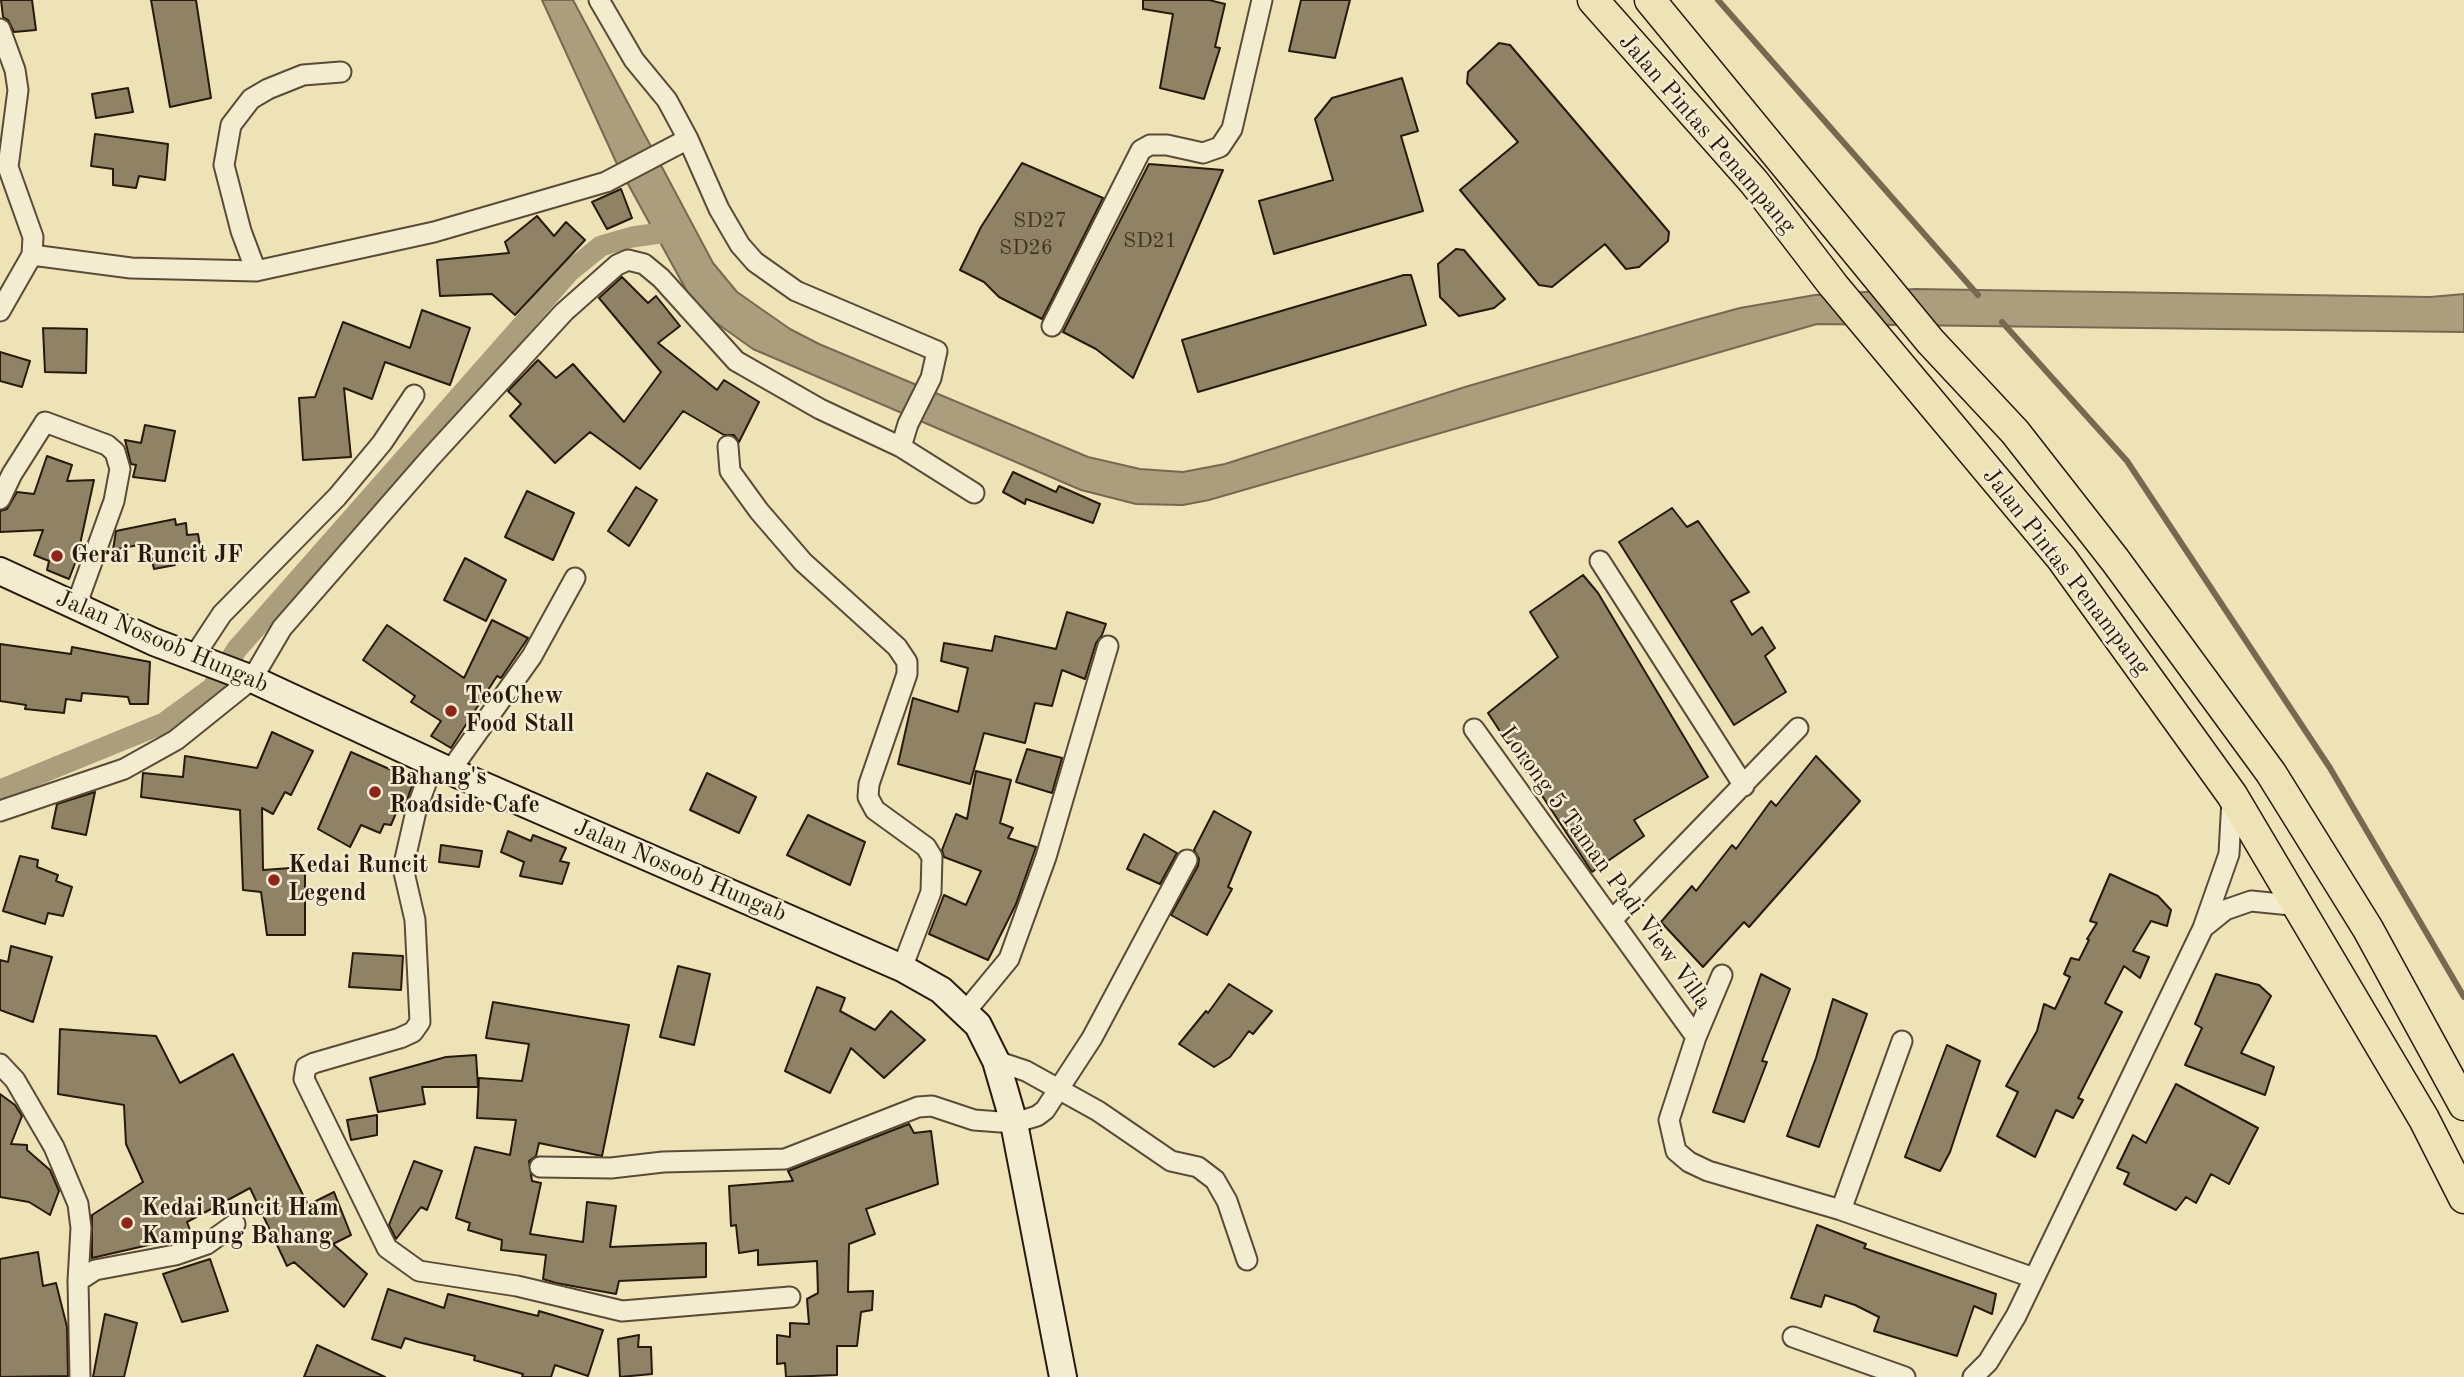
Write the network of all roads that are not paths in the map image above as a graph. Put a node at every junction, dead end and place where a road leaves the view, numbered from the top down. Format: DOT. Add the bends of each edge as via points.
graph roads {
  1 [pos="599,0"];
  2 [pos="1262,0"];
  3 [pos="1593,0"];
  4 [pos="1650,0"];
  5 [pos="0,29"];
  6 [pos="341,72"];
  7 [pos="688,139"];
  8 [pos="32,255"];
  9 [pos="256,271"];
  10 [pos="0,311"];
  11 [pos="1052,326"];
  12 [pos="414,395"];
  13 [pos="728,446"];
  14 [pos="901,447"];
  15 [pos="974,493"];
  16 [pos="0,499"];
  17 [pos="1600,561"];
  18 [pos="0,571"];
  19 [pos="575,578"];
  20 [pos="76,606"];
  21 [pos="1108,646"];
  22 [pos="197,660"];
  23 [pos="243,676"];
  24 [pos="1474,729"];
  25 [pos="1798,729"];
  26 [pos="441,768"];
  27 [pos="1744,786"];
  28 [pos="2232,795"];
  29 [pos="0,811"];
  30 [pos="1188,860"];
  31 [pos="2331,869"];
  32 [pos="2301,906"];
  33 [pos="1612,920"];
  34 [pos="2203,928"];
  35 [pos="902,968"];
  36 [pos="1722,975"];
  37 [pos="966,1011"];
  38 [pos="2364,1014"];
  39 [pos="1696,1037"];
  40 [pos="1902,1041"];
  41 [pos="996,1061"];
  42 [pos="0,1064"];
  43 [pos="1058,1088"];
  44 [pos="2464,1105"];
  45 [pos="1014,1123"];
  46 [pos="541,1167"];
  47 [pos="2464,1198"];
  48 [pos="1841,1210"];
  49 [pos="235,1224"];
  50 [pos="1247,1260"];
  51 [pos="2034,1279"];
  52 [pos="78,1281"];
  53 [pos="790,1297"];
  54 [pos="1793,1337"];
  55 [pos="80,1377"];
  56 [pos="1063,1377"];
  57 [pos="1905,1377"];
  58 [pos="1973,1377"];
  1 -- 7 [label="street"];
  2 -- 11 [label="street" via="1232,129 1220,147 1203,153 1167,145 1141,150"];
  3 -- 28 [label="main road, Jalan Pintas Penampang" via="1754,182 1833,285 2062,559"];
  4 -- 31 [label="main road, Jalan Pintas Penampang" via="1930,341 1993,406 2115,560 2271,773"];
  5 -- 8 [label="street" via="18,90 8,167 33,237"];
  6 -- 9 [label="street" via="303,75 268,89 251,99 231,125 224,165"];
  7 -- 9 [label="street" via="606,182 434,232"];
  7 -- 14 [label="street" via="719,209 755,262 796,291 937,351 931,378"];
  8 -- 9 [label="street" via="131,268"];
  8 -- 10 [label="street"];
  12 -- 22 [label="street" via="337,498 222,614"];
  13 -- 35 [label="street" via="730,471 759,511 803,562 897,647 907,662 868,797 875,810 926,847 932,857 931,892"];
  14 -- 15 [label="street"];
  14 -- 23 [label="street" via="820,409 736,361 661,278 645,264 628,260 564,312 431,457"];
  16 -- 20 [label="street" via="46,422 115,452 120,469 114,501"];
  17 -- 27 [label="street"];
  18 -- 20 [label="main road, Jalan Nosoob Hungab"];
  19 -- 26 [label="street" via="532,656"];
  20 -- 22 [label="main road, Jalan Nosoob Hungab"];
  21 -- 37 [label="street" via="1046,857 1009,958"];
  22 -- 23 [label="main road, Jalan Nosoob Hungab"];
  23 -- 26 [label="main road, Jalan Nosoob Hungab"];
  23 -- 29 [label="street" via="176,740 124,769"];
  24 -- 33 [label="street, Lorong 5 Taman Padi View Villa"];
  25 -- 27 [label="street"];
  26 -- 35 [label="main road, Jalan Nosoob Hungab"];
  26 -- 53 [label="street" via="416,811 403,868 415,920 420,1022 400,1038 314,1063 306,1068 304,1079 387,1248 419,1271 517,1286 622,1311"];
  27 -- 33 [label="street"];
  28 -- 32 [label="main road, Jalan Pintas Penampang"];
  28 -- 34 [label="street" via="2229,854"];
  30 -- 43 [label="street" via="1121,987"];
  31 -- 38 [label="main road" via="2338,908 2377,973 2380,993"];
  31 -- 44 [label="main road, Jalan Pintas Penampang"];
  32 -- 34 [label="street" via="2251,901 2225,910"];
  32 -- 38 [label="main road, Jalan Pintas Penampang"];
  33 -- 39 [label="street, Lorong 5 Taman Padi View Villa"];
  34 -- 51 [label="street"];
  35 -- 37 [label="main road, Jalan Nosoob Hungab"];
  36 -- 39 [label="street"];
  37 -- 41 [label="main road, Jalan Nosoob Hungab"];
  38 -- 47 [label="main road, Jalan Pintas Penampang"];
  39 -- 48 [label="street" via="1669,1120 1676,1152 1708,1171"];
  40 -- 48 [label="street"];
  41 -- 43 [label="street"];
  41 -- 45 [label="main road, Jalan Nosoob Hungab"];
  42 -- 52 [label="street" via="15,1080 71,1183 81,1228"];
  43 -- 45 [label="street" via="1045,1111"];
  43 -- 50 [label="street" via="1171,1161 1198,1167 1214,1180 1227,1201"];
  45 -- 46 [label="street" via="974,1120 932,1106 918,1107 785,1158 611,1168"];
  45 -- 56 [label="main road, Jalan Nosoob Hungab"];
  48 -- 51 [label="street"];
  49 -- 52 [label="street" via="207,1244 95,1270"];
  51 -- 58 [label="street" via="1989,1362"];
  52 -- 55 [label="street"];
  54 -- 57 [label="street"];
}
